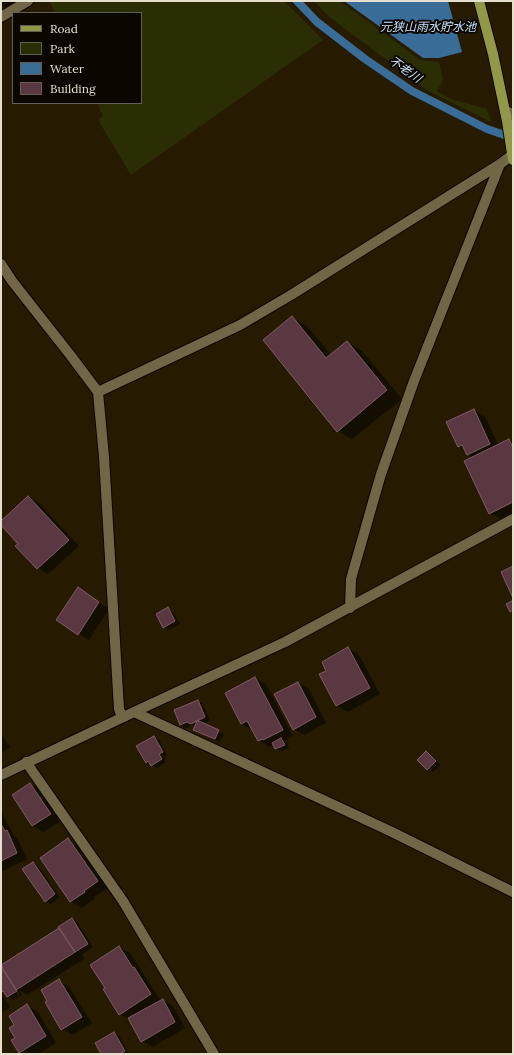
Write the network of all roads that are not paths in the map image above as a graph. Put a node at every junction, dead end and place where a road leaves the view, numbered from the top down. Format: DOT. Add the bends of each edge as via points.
graph roads {
  1 [pos="28,1"];
  2 [pos="479,1"];
  3 [pos="1,16"];
  4 [pos="508,115"];
  5 [pos="512,158"];
  6 [pos="500,164"];
  7 [pos="1,264"];
  8 [pos="98,392"];
  9 [pos="513,519"];
  10 [pos="350,608"];
  11 [pos="134,712"];
  12 [pos="122,717"];
  13 [pos="26,762"];
  14 [pos="1,775"];
  15 [pos="513,892"];
  16 [pos="214,1054"];
  1 -- 3 [label="street"];
  2 -- 4 [label="main road"];
  4 -- 5 [label="main road"];
  5 -- 6 [label="street"];
  6 -- 8 [label="street" via="240,325"];
  6 -- 10 [label="street" via="414,381 381,474 351,579"];
  7 -- 8 [label="street"];
  8 -- 12 [label="street" via="119,709"];
  9 -- 10 [label="street"];
  10 -- 11 [label="street" via="285,642"];
  11 -- 12 [label="street"];
  11 -- 15 [label="street" via="392,832"];
  12 -- 13 [label="street"];
  13 -- 14 [label="street"];
  13 -- 16 [label="street" via="124,901"];
}
